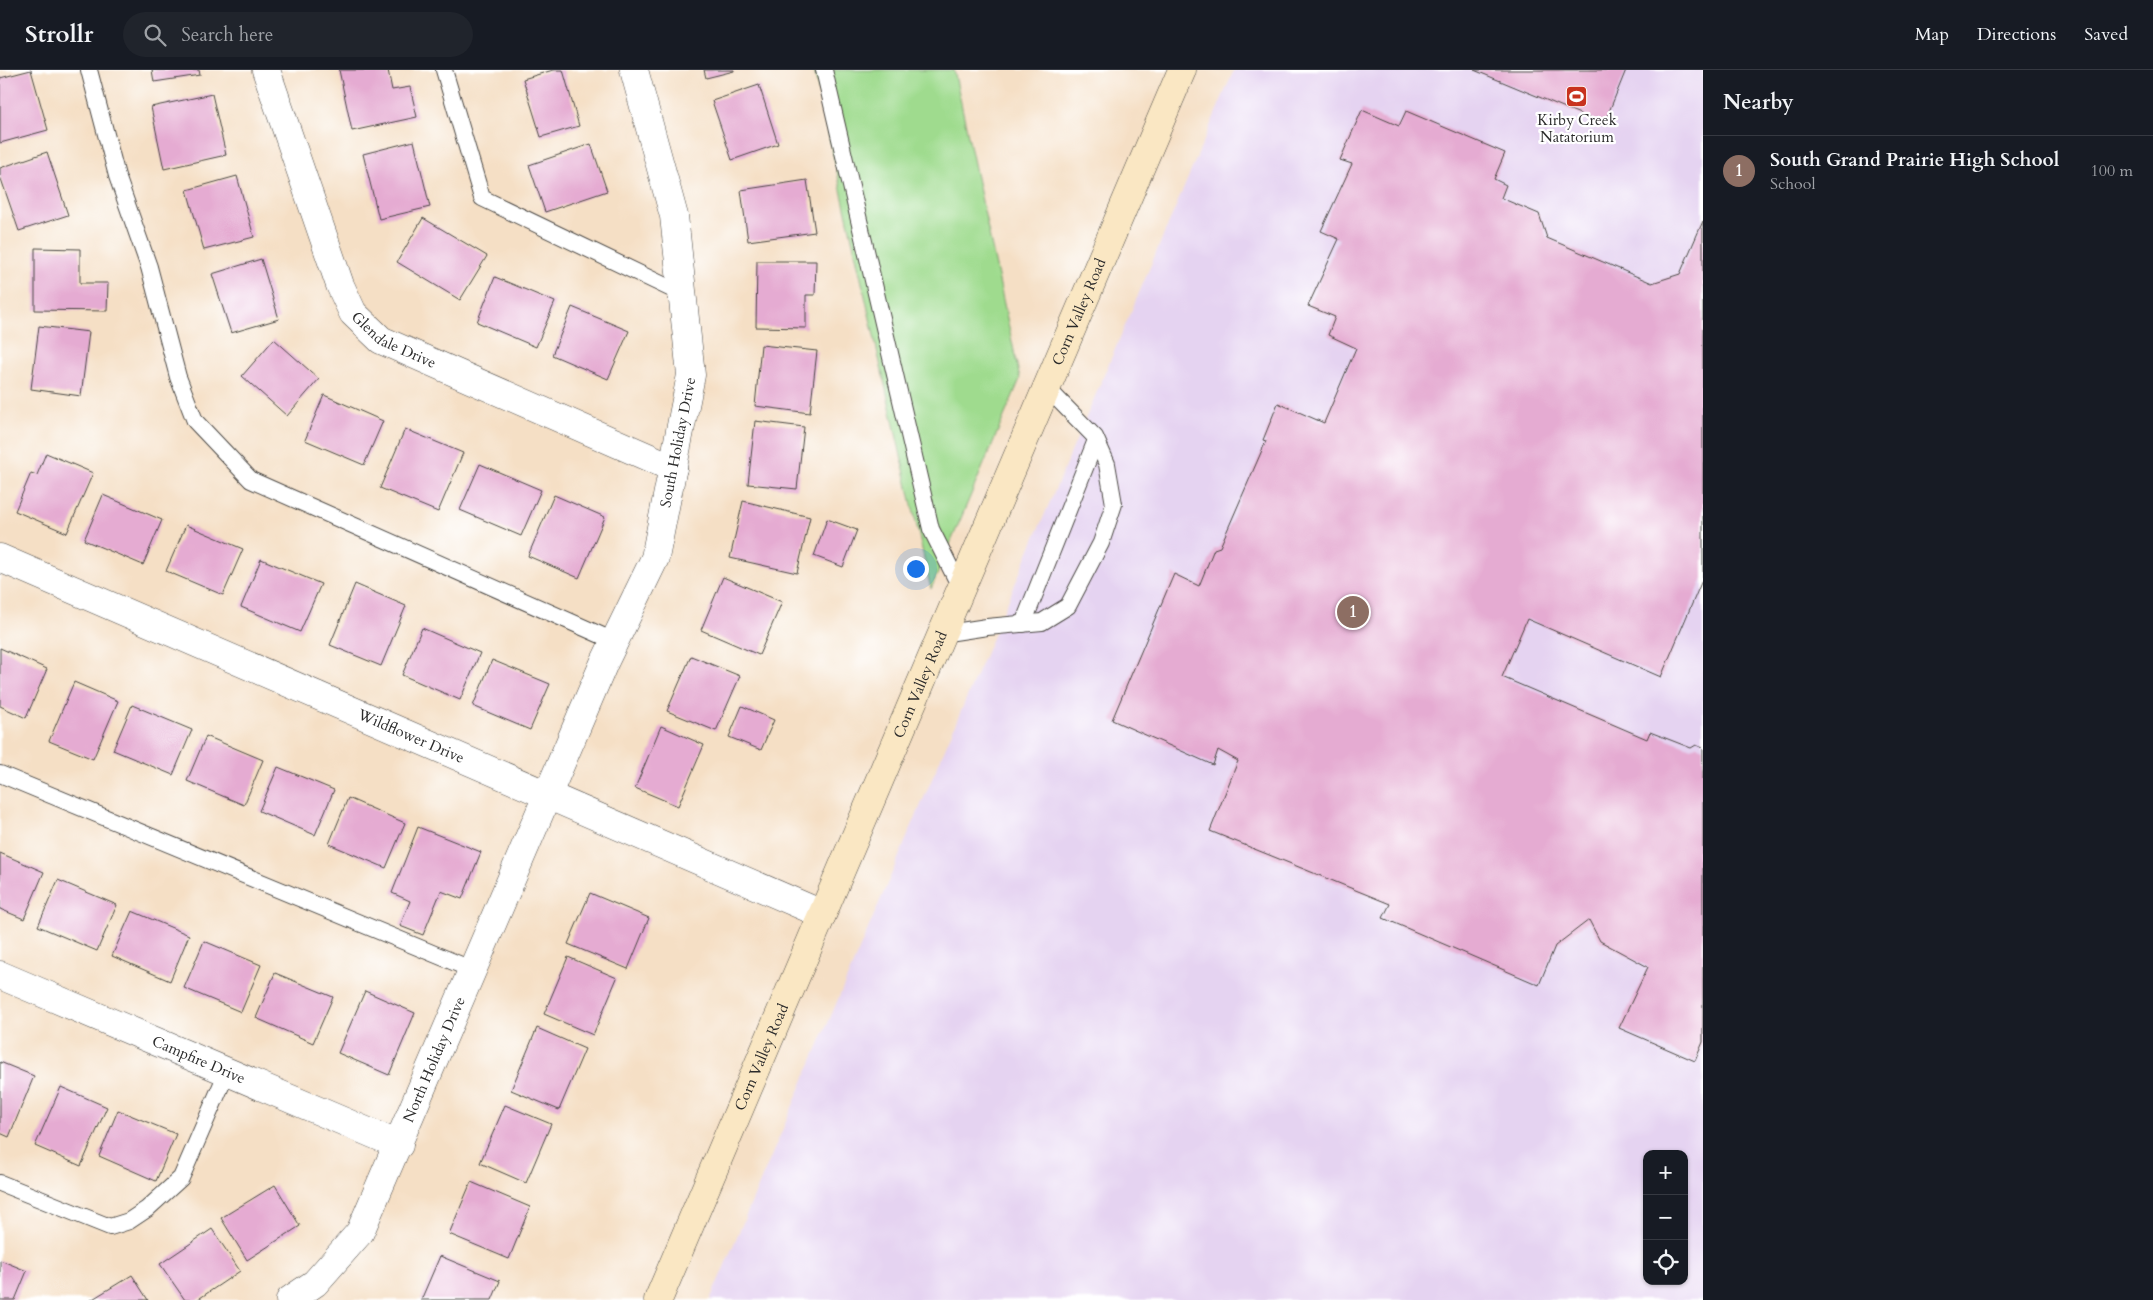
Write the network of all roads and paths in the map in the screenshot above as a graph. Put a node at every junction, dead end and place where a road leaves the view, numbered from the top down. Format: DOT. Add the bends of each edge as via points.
graph roads {
  1 [pos="89,70"];
  2 [pos="266,70"];
  3 [pos="444,70"];
  4 [pos="634,70"];
  5 [pos="824,70"];
  6 [pos="1182,70"];
  7 [pos="682,294"];
  8 [pos="1047,388"];
  9 [pos="1096,440"];
  10 [pos="673,468"];
  11 [pos="0,558"];
  12 [pos="961,589"];
  13 [pos="1023,624"];
  14 [pos="941,634"];
  15 [pos="614,641"];
  16 [pos="0,774"];
  17 [pos="547,796"];
  18 [pos="822,914"];
  19 [pos="473,970"];
  20 [pos="0,975"];
  21 [pos="227,1072"];
  22 [pos="399,1145"];
  23 [pos="0,1183"];
  24 [pos="290,1300"];
  25 [pos="658,1300"];
  1 -- 15 [label="lane" via="117,176 149,267 178,377 195,421 251,480"];
  2 -- 10 [label="street, Glendale Drive" via="340,285 353,313 381,340"];
  3 -- 7 [label="lane" via="482,198"];
  4 -- 7 [label="street, South Holiday Drive" via="674,216"];
  5 -- 12 [label="lane" via="931,529"];
  6 -- 8 [label="main road, Corn Valley Road"];
  7 -- 10 [label="street, South Holiday Drive" via="691,375"];
  8 -- 9 [label="lane"];
  8 -- 12 [label="main road, Corn Valley Road"];
  9 -- 13 [label="lane"];
  9 -- 13 [label="lane" via="1107,464 1114,504 1100,543 1068,606 1042,622"];
  10 -- 15 [label="street, South Holiday Drive" via="655,558"];
  11 -- 17 [label="street, Wildflower Drive"];
  12 -- 14 [label="main road, Corn Valley Road"];
  13 -- 14 [label="lane"];
  14 -- 18 [label="main road, Corn Valley Road"];
  15 -- 17 [label="street, South Holiday Drive"];
  16 -- 19 [label="lane"];
  17 -- 18 [label="street, Wildflower Drive"];
  17 -- 19 [label="street, North Holiday Drive"];
  18 -- 25 [label="main road, Corn Valley Road"];
  19 -- 22 [label="street, North Holiday Drive"];
  20 -- 21 [label="street, Campfire Drive"];
  21 -- 22 [label="street, Campfire Drive"];
  21 -- 23 [label="lane" via="181,1178 129,1221 110,1227"];
  22 -- 24 [label="street, North Holiday Drive" via="360,1232 315,1283"];
}
